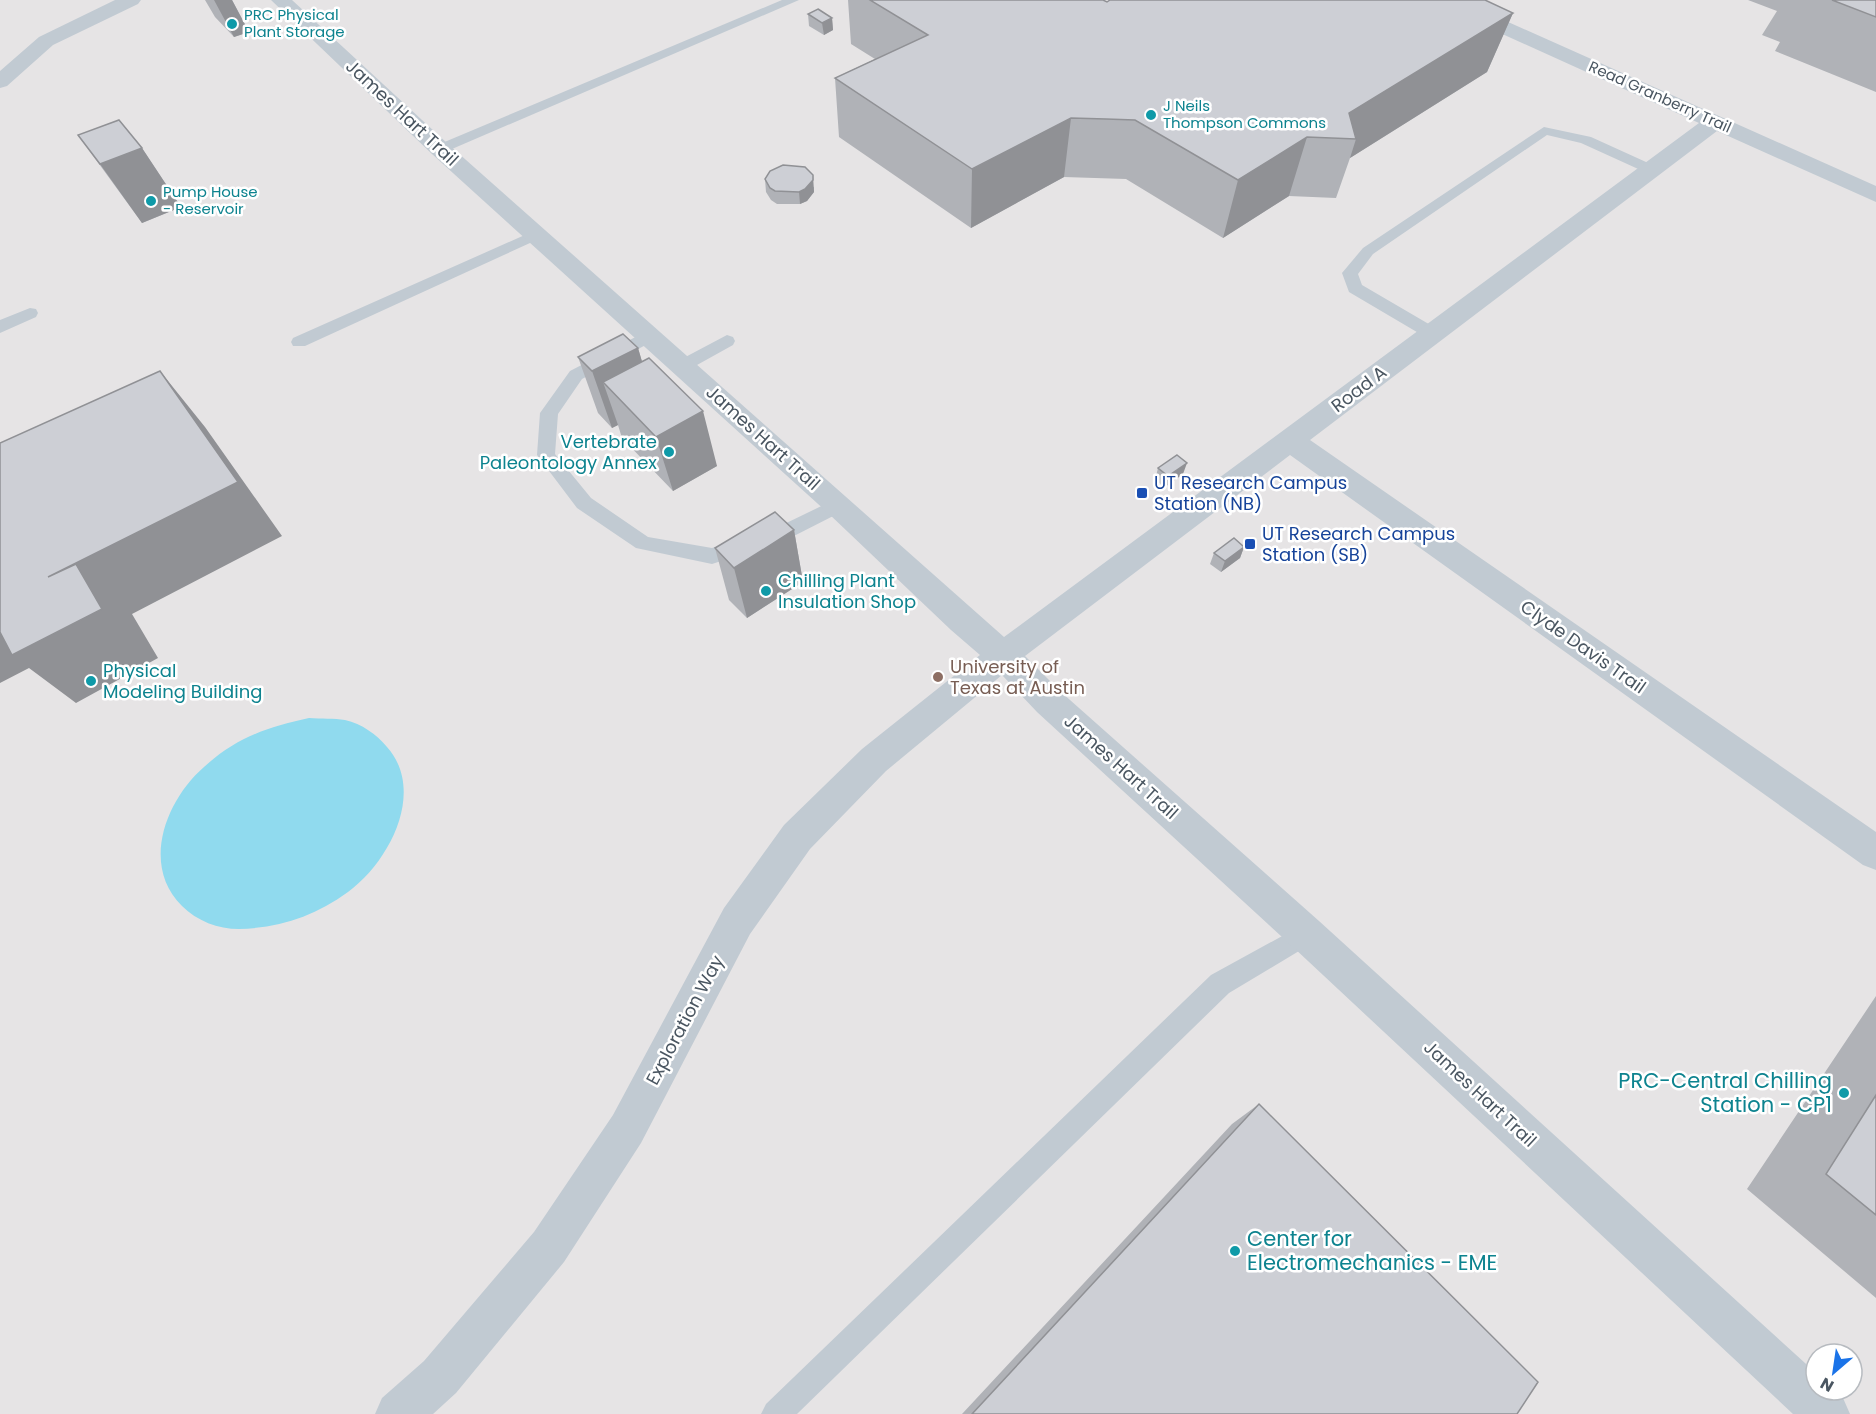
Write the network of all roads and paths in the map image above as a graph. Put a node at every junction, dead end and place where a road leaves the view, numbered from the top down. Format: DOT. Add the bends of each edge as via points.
graph roads {
  1 [pos="131,0"];
  2 [pos="281,0"];
  3 [pos="793,0"];
  4 [pos="1455,2"];
  5 [pos="0,82"];
  6 [pos="1715,122"];
  7 [pos="440,148"];
  8 [pos="1652,170"];
  9 [pos="1876,195"];
  10 [pos="536,235"];
  11 [pos="30,313"];
  12 [pos="0,327"];
  13 [pos="1433,334"];
  14 [pos="649,336"];
  15 [pos="727,341"];
  16 [pos="299,342"];
  17 [pos="682,366"];
  18 [pos="1291,441"];
  19 [pos="838,505"];
  20 [pos="1003,656"];
  21 [pos="1876,853"];
  22 [pos="1306,934"];
  23 [pos="398,1414"];
  24 [pos="776,1414"];
  25 [pos="1827,1414"];
  1 -- 5 [label="street" via="46,40"];
  2 -- 7 [label="street, James Hart Trail"];
  3 -- 7 [label="lane"];
  4 -- 6 [label="street, Read Granberry Trail"];
  6 -- 8 [label="street, Road A"];
  6 -- 9 [label="street, Read Granberry Trail"];
  7 -- 10 [label="street, James Hart Trail"];
  8 -- 13 [label="street, Road A"];
  8 -- 13 [label="lane" via="1590,141 1561,131 1544,131 1368,251 1350,273 1354,288"];
  10 -- 14 [label="street, James Hart Trail"];
  10 -- 16 [label="lane"];
  11 -- 12 [label="lane"];
  13 -- 18 [label="street, Road A"];
  14 -- 17 [label="street, James Hart Trail"];
  14 -- 19 [label="lane" via="576,375 549,413 546,455 584,503 643,543 712,556 781,534"];
  15 -- 17 [label="lane"];
  17 -- 19 [label="street, James Hart Trail"];
  18 -- 20 [label="street, Road A"];
  18 -- 21 [label="street, Clyde Davis Trail"];
  19 -- 20 [label="street, James Hart Trail"];
  20 -- 22 [label="street, James Hart Trail"];
  20 -- 23 [label="street, Exploration Way" via="874,760 797,837 737,921 627,1129 549,1247 440,1377"];
  22 -- 24 [label="lane" via="1220,984"];
  22 -- 25 [label="street, James Hart Trail"];
}
